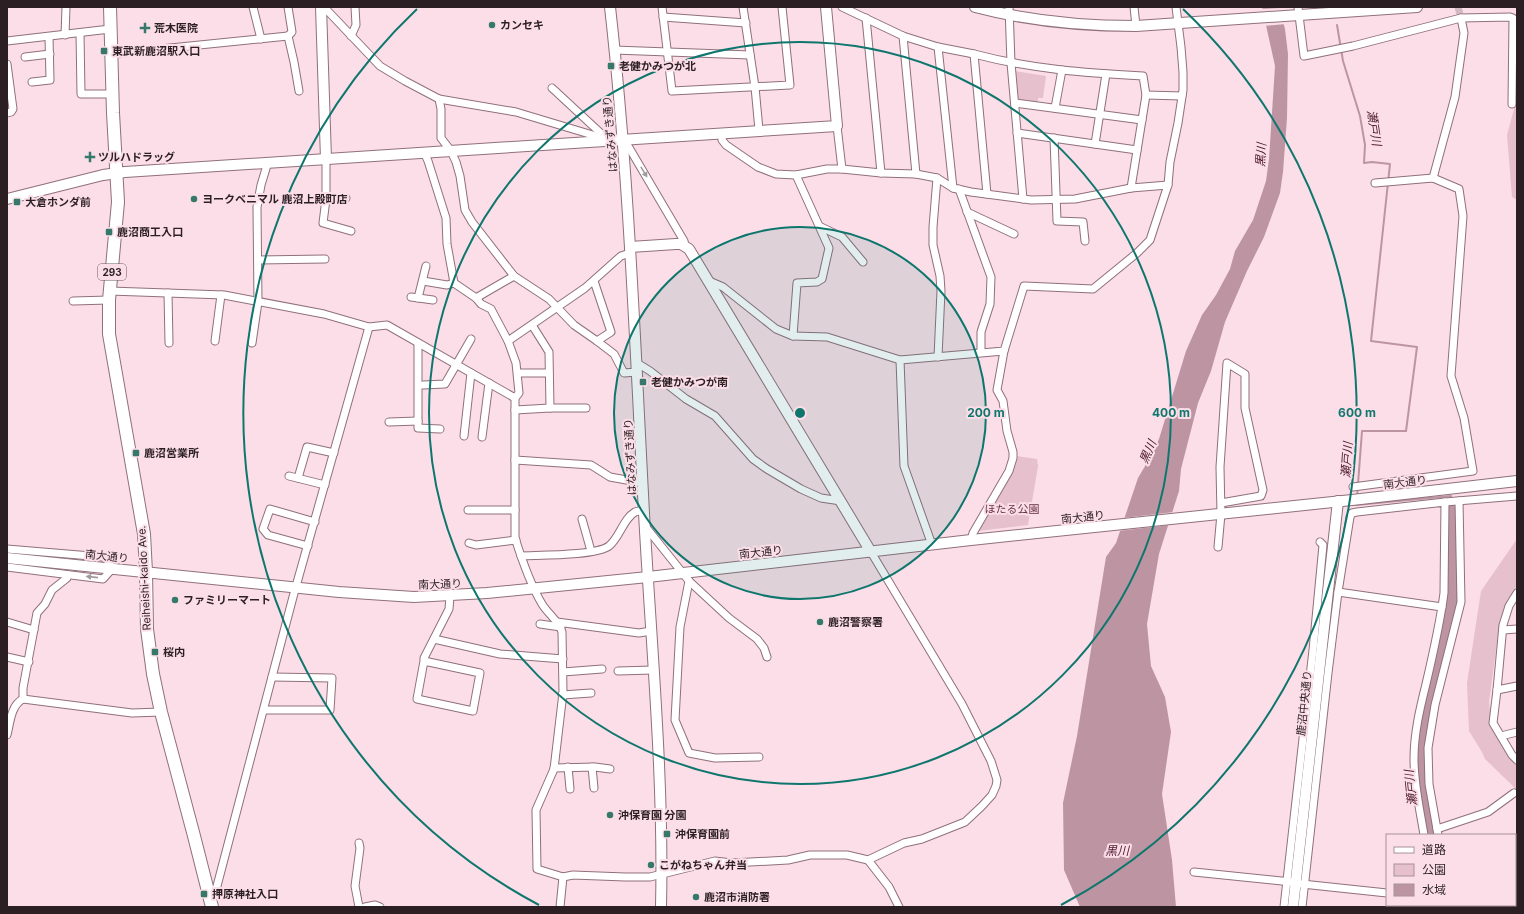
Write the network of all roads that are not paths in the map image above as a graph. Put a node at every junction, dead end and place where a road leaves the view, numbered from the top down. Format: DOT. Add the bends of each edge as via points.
graph roads {
  1 [pos="66,7"];
  2 [pos="110,7"];
  3 [pos="252,7"];
  4 [pos="288,7"];
  5 [pos="322,7"];
  6 [pos="355,7"];
  7 [pos="610,7"];
  8 [pos="662,7"];
  9 [pos="743,7"];
  10 [pos="782,7"];
  11 [pos="826,7"];
  12 [pos="842,7"];
  13 [pos="975,7"];
  14 [pos="1134,7"];
  15 [pos="1176,7"];
  16 [pos="1417,7"];
  17 [pos="1009,11"];
  18 [pos="1298,12"];
  19 [pos="663,17"];
  20 [pos="866,18"];
  21 [pos="1461,18"];
  22 [pos="746,23"];
  23 [pos="1180,23"];
  24 [pos="1136,26"];
  25 [pos="110,30"];
  26 [pos="80,33"];
  27 [pos="65,35"];
  28 [pos="288,36"];
  29 [pos="351,36"];
  30 [pos="903,36"];
  31 [pos="49,37"];
  32 [pos="261,39"];
  33 [pos="7,41"];
  34 [pos="938,47"];
  35 [pos="614,50"];
  36 [pos="666,51"];
  37 [pos="50,54"];
  38 [pos="111,54"];
  39 [pos="974,54"];
  40 [pos="750,55"];
  41 [pos="25,57"];
  42 [pos="7,64"];
  43 [pos="1011,64"];
  44 [pos="1062,70"];
  45 [pos="1106,74"];
  46 [pos="32,82"];
  47 [pos="755,87"];
  48 [pos="552,88"];
  49 [pos="299,91"];
  50 [pos="112,94"];
  51 [pos="1146,95"];
  52 [pos="1182,96"];
  53 [pos="439,99"];
  54 [pos="1015,103"];
  55 [pos="1512,104"];
  56 [pos="1055,108"];
  57 [pos="7,113"];
  58 [pos="1100,114"];
  59 [pos="1142,120"];
  60 [pos="838,126"];
  61 [pos="758,130"];
  62 [pos="722,133"];
  63 [pos="1017,133"];
  64 [pos="1054,138"];
  65 [pos="623,139"];
  66 [pos="609,140"];
  67 [pos="1095,144"];
  68 [pos="1137,150"];
  69 [pos="451,151"];
  70 [pos="424,152"];
  71 [pos="326,159"];
  72 [pos="268,162"];
  73 [pos="842,169"];
  74 [pos="117,173"];
  75 [pos="881,173"];
  76 [pos="916,174"];
  77 [pos="796,175"];
  78 [pos="937,178"];
  79 [pos="1433,178"];
  80 [pos="1375,182"];
  81 [pos="1168,185"];
  82 [pos="956,188"];
  83 [pos="1131,188"];
  84 [pos="987,194"];
  85 [pos="346,198"];
  86 [pos="7,199"];
  87 [pos="326,199"];
  88 [pos="1023,199"];
  89 [pos="1056,199"];
  90 [pos="967,212"];
  91 [pos="821,227"];
  92 [pos="351,231"];
  93 [pos="1014,234"];
  94 [pos="1086,241"];
  95 [pos="685,246"];
  96 [pos="630,250"];
  97 [pos="325,259"];
  98 [pos="258,260"];
  99 [pos="863,262"];
  100 [pos="426,266"];
  101 [pos="514,276"];
  102 [pos="423,281"];
  103 [pos="594,281"];
  104 [pos="709,281"];
  105 [pos="454,283"];
  106 [pos="168,293"];
  107 [pos="109,295"];
  108 [pos="221,295"];
  109 [pos="476,298"];
  110 [pos="433,300"];
  111 [pos="73,301"];
  112 [pos="258,302"];
  113 [pos="558,308"];
  114 [pos="532,325"];
  115 [pos="369,327"];
  116 [pos="792,336"];
  117 [pos="471,339"];
  118 [pos="215,340"];
  119 [pos="508,341"];
  120 [pos="597,341"];
  121 [pos="418,342"];
  122 [pos="169,343"];
  123 [pos="252,344"];
  124 [pos="1004,351"];
  125 [pos="981,352"];
  126 [pos="938,357"];
  127 [pos="900,360"];
  128 [pos="456,364"];
  129 [pos="637,368"];
  130 [pos="471,373"];
  131 [pos="549,373"];
  132 [pos="518,374"];
  133 [pos="489,383"];
  134 [pos="423,384"];
  135 [pos="515,398"];
  136 [pos="550,408"];
  137 [pos="586,408"];
  138 [pos="515,410"];
  139 [pos="418,421"];
  140 [pos="389,422"];
  141 [pos="440,429"];
  142 [pos="464,436"];
  143 [pos="482,437"];
  144 [pos="334,453"];
  145 [pos="515,460"];
  146 [pos="289,476"];
  147 [pos="298,478"];
  148 [pos="1517,481"];
  149 [pos="643,483"];
  150 [pos="325,485"];
  151 [pos="1353,488"];
  152 [pos="1517,496"];
  153 [pos="841,501"];
  154 [pos="1338,501"];
  155 [pos="1459,501"];
  156 [pos="1445,502"];
  157 [pos="1220,503"];
  158 [pos="468,510"];
  159 [pos="515,510"];
  160 [pos="644,510"];
  161 [pos="1218,514"];
  162 [pos="582,519"];
  163 [pos="315,522"];
  164 [pos="645,526"];
  165 [pos="516,540"];
  166 [pos="971,540"];
  167 [pos="1320,542"];
  168 [pos="469,543"];
  169 [pos="932,545"];
  170 [pos="308,546"];
  171 [pos="1218,547"];
  172 [pos="7,549"];
  173 [pos="591,552"];
  174 [pos="871,552"];
  175 [pos="1322,555"];
  176 [pos="521,556"];
  177 [pos="1333,556"];
  178 [pos="1344,557"];
  179 [pos="7,558"];
  180 [pos="7,567"];
  181 [pos="112,569"];
  182 [pos="146,572"];
  183 [pos="681,573"];
  184 [pos="68,575"];
  185 [pos="648,577"];
  186 [pos="689,581"];
  187 [pos="296,588"];
  188 [pos="534,588"];
  189 [pos="1338,592"];
  190 [pos="1517,593"];
  191 [pos="450,596"];
  192 [pos="1442,607"];
  193 [pos="7,622"];
  194 [pos="540,624"];
  195 [pos="559,624"];
  196 [pos="1517,629"];
  197 [pos="34,630"];
  198 [pos="1503,630"];
  199 [pos="651,631"];
  200 [pos="434,639"];
  201 [pos="1322,651"];
  202 [pos="7,657"];
  203 [pos="767,657"];
  204 [pos="563,659"];
  205 [pos="424,661"];
  206 [pos="29,662"];
  207 [pos="602,669"];
  208 [pos="653,670"];
  209 [pos="618,671"];
  210 [pos="563,672"];
  211 [pos="272,677"];
  212 [pos="1517,686"];
  213 [pos="1497,690"];
  214 [pos="591,693"];
  215 [pos="562,695"];
  216 [pos="23,699"];
  217 [pos="264,710"];
  218 [pos="161,712"];
  219 [pos="1517,732"];
  220 [pos="7,735"];
  221 [pos="1501,736"];
  222 [pos="759,756"];
  223 [pos="1517,760"];
  224 [pos="568,767"];
  225 [pos="592,767"];
  226 [pos="554,768"];
  227 [pos="610,769"];
  228 [pos="594,788"];
  229 [pos="570,789"];
  230 [pos="1514,793"];
  231 [pos="1437,832"];
  232 [pos="1424,834"];
  233 [pos="359,843"];
  234 [pos="868,860"];
  235 [pos="1194,872"];
  236 [pos="662,874"];
  237 [pos="563,877"];
  238 [pos="1296,883"];
  239 [pos="1386,893"];
  240 [pos="211,903"];
  241 [pos="359,907"];
  242 [pos="365,907"];
  243 [pos="380,907"];
  244 [pos="560,907"];
  245 [pos="661,907"];
  246 [pos="899,907"];
  247 [pos="1284,907"];
  248 [pos="1293,907"];
  249 [pos="1302,907"];
  1 -- 27 [label="street"];
  2 -- 25 [label="highway, 293"];
  3 -- 32 [label="street"];
  4 -- 28 [label="street" via="292,32"];
  5 -- 29 [label="street"];
  5 -- 71 [label="street"];
  6 -- 29 [label="street" via="356,24"];
  7 -- 35 [label="street, はなみずき通り"];
  8 -- 19 [label="street"];
  9 -- 22 [label="street"];
  10 -- 47 [label="street" via="790,86"];
  11 -- 60 [label="street"];
  12 -- 20 [label="street"];
  13 -- 17 [label="street"];
  14 -- 24 [label="street"];
  15 -- 23 [label="street"];
  16 -- 18 [label="street"];
  17 -- 24 [label="street" via="1074,24"];
  17 -- 43 [label="street"];
  18 -- 21 [label="street" via="1304,56"];
  18 -- 23 [label="street"];
  19 -- 22 [label="street"];
  19 -- 36 [label="street"];
  20 -- 30 [label="street"];
  20 -- 75 [label="street"];
  21 -- 55 [label="street" via="1513,18"];
  21 -- 79 [label="street" via="1464,33 1454,97"];
  22 -- 40 [label="street"];
  23 -- 24 [label="street"];
  23 -- 52 [label="street"];
  25 -- 26 [label="street"];
  25 -- 38 [label="highway, 293"];
  26 -- 27 [label="street"];
  26 -- 50 [label="street" via="81,94"];
  27 -- 31 [label="street"];
  28 -- 32 [label="street"];
  28 -- 49 [label="street"];
  29 -- 53 [label="street" via="380,66"];
  30 -- 34 [label="street"];
  30 -- 76 [label="street"];
  31 -- 33 [label="street"];
  31 -- 37 [label="street"];
  32 -- 38 [label="street"];
  34 -- 39 [label="street"];
  34 -- 82 [label="street"];
  35 -- 36 [label="street"];
  35 -- 65 [label="street, はなみずき通り"];
  36 -- 40 [label="street"];
  36 -- 47 [label="street" via="672,91"];
  37 -- 41 [label="street"];
  37 -- 46 [label="street" via="50,80"];
  38 -- 50 [label="highway, 293"];
  39 -- 43 [label="street"];
  39 -- 84 [label="street"];
  40 -- 47 [label="street"];
  42 -- 57 [label="street" via="13,109"];
  43 -- 44 [label="street"];
  43 -- 54 [label="street"];
  44 -- 45 [label="street"];
  44 -- 56 [label="street"];
  45 -- 51 [label="street" via="1143,76"];
  45 -- 58 [label="street"];
  47 -- 61 [label="street"];
  48 -- 66 [label="street"];
  50 -- 74 [label="highway, 293"];
  51 -- 52 [label="street"];
  51 -- 59 [label="street"];
  52 -- 81 [label="street"];
  53 -- 66 [label="street" via="516,112"];
  53 -- 69 [label="street" via="441,138"];
  54 -- 56 [label="street"];
  54 -- 63 [label="street"];
  56 -- 58 [label="street"];
  58 -- 59 [label="street"];
  58 -- 67 [label="street"];
  59 -- 68 [label="street"];
  60 -- 61 [label="street"];
  60 -- 73 [label="street"];
  61 -- 62 [label="street"];
  62 -- 65 [label="street"];
  62 -- 77 [label="street" via="722,140 726,145 758,166 776,174"];
  63 -- 64 [label="street"];
  63 -- 88 [label="street"];
  64 -- 67 [label="street"];
  64 -- 89 [label="street"];
  65 -- 66 [label="street"];
  65 -- 95 [label="street, one-way"];
  65 -- 96 [label="street, はなみずき通り"];
  66 -- 69 [label="street"];
  67 -- 68 [label="street"];
  68 -- 83 [label="street"];
  69 -- 70 [label="street"];
  69 -- 101 [label="street" via="460,176 465,210"];
  70 -- 71 [label="street"];
  70 -- 105 [label="street" via="446,218 447,244"];
  71 -- 72 [label="street"];
  71 -- 87 [label="street"];
  72 -- 74 [label="street"];
  72 -- 98 [label="street" via="257,207"];
  73 -- 75 [label="street"];
  73 -- 77 [label="street"];
  74 -- 86 [label="street"];
  74 -- 107 [label="highway, Reiheishi-kaido Ave. / 293" via="118,208"];
  75 -- 76 [label="street"];
  76 -- 78 [label="street"];
  77 -- 91 [label="street"];
  78 -- 82 [label="street"];
  78 -- 126 [label="street" via="933,227 941,291"];
  79 -- 80 [label="street"];
  79 -- 151 [label="street" via="1459,189 1463,216 1451,376 1464,418 1473,471"];
  81 -- 83 [label="street"];
  81 -- 124 [label="street" via="1150,240 1093,289 1024,286"];
  82 -- 84 [label="street"];
  82 -- 90 [label="street"];
  83 -- 89 [label="street" via="1076,199"];
  84 -- 88 [label="street"];
  85 -- 87 [label="street"];
  87 -- 92 [label="street" via="323,222"];
  88 -- 89 [label="street"];
  89 -- 94 [label="street" via="1057,221 1083,222"];
  90 -- 93 [label="street"];
  90 -- 125 [label="street" via="991,277 990,304 981,332"];
  91 -- 99 [label="street" via="842,237"];
  91 -- 116 [label="street" via="829,248 822,279 817,282 797,283"];
  95 -- 96 [label="street" via="676,244"];
  95 -- 104 [label="street"];
  96 -- 103 [label="street"];
  96 -- 129 [label="street, はなみずき通り"];
  97 -- 98 [label="street"];
  98 -- 112 [label="street"];
  100 -- 102 [label="street"];
  101 -- 109 [label="street"];
  101 -- 113 [label="street"];
  102 -- 105 [label="street"];
  102 -- 110 [label="street" via="415,298"];
  103 -- 113 [label="street"];
  103 -- 120 [label="street" via="611,332"];
  104 -- 116 [label="street" via="723,287 776,329"];
  104 -- 153 [label="street"];
  105 -- 109 [label="street"];
  106 -- 107 [label="street"];
  106 -- 108 [label="street"];
  106 -- 122 [label="street"];
  107 -- 111 [label="street"];
  107 -- 182 [label="highway, Reiheishi-kaido Ave. / 293" via="109,334 140,513"];
  108 -- 112 [label="street"];
  108 -- 118 [label="street"];
  109 -- 119 [label="street" via="491,309"];
  112 -- 115 [label="street" via="324,314"];
  112 -- 123 [label="street"];
  113 -- 114 [label="street"];
  113 -- 120 [label="street" via="574,326"];
  114 -- 119 [label="street"];
  114 -- 131 [label="street" via="549,352"];
  115 -- 121 [label="street" via="386,325"];
  115 -- 144 [label="street"];
  116 -- 127 [label="street" via="827,336"];
  117 -- 128 [label="street"];
  119 -- 132 [label="street"];
  120 -- 129 [label="street" via="614,354 624,372"];
  121 -- 128 [label="street"];
  121 -- 139 [label="street"];
  124 -- 125 [label="street"];
  124 -- 166 [label="street" via="997,390 1003,402 1013,458 1007,475"];
  125 -- 126 [label="street"];
  126 -- 127 [label="street"];
  127 -- 169 [label="street" via="904,466"];
  128 -- 130 [label="street"];
  128 -- 134 [label="street" via="445,384"];
  129 -- 149 [label="street, はなみずき通り"];
  129 -- 153 [label="street" via="650,371 686,399 715,416 753,459 767,469 821,498"];
  130 -- 133 [label="street"];
  130 -- 142 [label="street"];
  131 -- 132 [label="street"];
  131 -- 136 [label="street"];
  132 -- 135 [label="street" via="519,392"];
  133 -- 135 [label="street"];
  133 -- 143 [label="street"];
  135 -- 138 [label="street"];
  136 -- 137 [label="street"];
  136 -- 138 [label="street"];
  138 -- 145 [label="street"];
  139 -- 140 [label="street"];
  139 -- 141 [label="street" via="418,428"];
  144 -- 147 [label="street" via="307,447"];
  144 -- 150 [label="street"];
  145 -- 149 [label="street" via="591,465 610,477"];
  145 -- 159 [label="street"];
  146 -- 147 [label="street"];
  147 -- 150 [label="street"];
  148 -- 154 [label="street, 南大通り"];
  149 -- 160 [label="street, はなみずき通り"];
  150 -- 163 [label="street"];
  152 -- 155 [label="street"];
  153 -- 174 [label="street"];
  154 -- 161 [label="street, 南大通り"];
  154 -- 177 [label="street, 鹿沼中央通り"];
  155 -- 156 [label="street"];
  155 -- 231 [label="street" via="1461,602 1435,706 1428,748 1429,784"];
  156 -- 178 [label="street" via="1352,513"];
  156 -- 192 [label="street"];
  157 -- 157 [label="street" via="1220,467 1227,363 1246,374 1245,408 1263,490 1261,496"];
  157 -- 161 [label="street"];
  158 -- 159 [label="street"];
  159 -- 165 [label="street"];
  160 -- 164 [label="street, はなみずき通り"];
  160 -- 173 [label="street" via="635,512 608,546"];
  161 -- 166 [label="street, 南大通り"];
  161 -- 171 [label="street"];
  162 -- 173 [label="street"];
  163 -- 170 [label="street"];
  163 -- 170 [label="street" via="270,510 263,529 268,535"];
  164 -- 183 [label="street"];
  164 -- 185 [label="street, はなみずき通り"];
  165 -- 168 [label="street" via="476,545"];
  165 -- 176 [label="street"];
  166 -- 169 [label="street, 南大通り"];
  167 -- 175 [label="street" via="1323,545"];
  169 -- 174 [label="street, 南大通り"];
  170 -- 187 [label="street"];
  172 -- 181 [label="street" via="107,559"];
  173 -- 176 [label="street"];
  174 -- 183 [label="street, 南大通り"];
  174 -- 234 [label="street" via="962,704 991,761 997,780 992,795 965,822 922,839 904,843"];
  175 -- 177 [label="street"];
  175 -- 201 [label="street"];
  176 -- 188 [label="street"];
  177 -- 178 [label="street"];
  177 -- 201 [label="street, 鹿沼中央通り"];
  178 -- 189 [label="street"];
  179 -- 181 [label="street, 南大通り"];
  180 -- 184 [label="street"];
  181 -- 182 [label="street, 南大通り"];
  181 -- 184 [label="street, one-way" via="103,579"];
  182 -- 187 [label="street, 南大通り"];
  182 -- 218 [label="highway, Reiheishi-kaido Ave. / 293" via="149,651"];
  183 -- 185 [label="street, 南大通り"];
  183 -- 186 [label="street"];
  184 -- 197 [label="street" via="52,590 37,613"];
  185 -- 188 [label="street, 南大通り"];
  185 -- 199 [label="street, はなみずき通り"];
  186 -- 203 [label="street" via="729,618 757,639"];
  186 -- 222 [label="street" via="680,627 675,720 689,753 715,758"];
  187 -- 191 [label="street, 南大通り" via="385,596"];
  187 -- 211 [label="street"];
  188 -- 191 [label="street, 南大通り"];
  188 -- 195 [label="street" via="543,605"];
  189 -- 192 [label="street"];
  189 -- 201 [label="street"];
  190 -- 198 [label="street" via="1508,606"];
  191 -- 200 [label="street" via="449,609"];
  192 -- 232 [label="street" via="1415,740 1416,784"];
  193 -- 197 [label="street"];
  194 -- 195 [label="street"];
  195 -- 199 [label="street" via="639,633"];
  195 -- 204 [label="street" via="562,632"];
  196 -- 198 [label="street"];
  197 -- 206 [label="street"];
  198 -- 213 [label="street"];
  199 -- 208 [label="street, はなみずき通り"];
  200 -- 204 [label="street" via="500,654"];
  200 -- 205 [label="street"];
  201 -- 238 [label="street, 鹿沼中央通り"];
  202 -- 206 [label="street"];
  204 -- 210 [label="street"];
  205 -- 205 [label="street" via="417,699 473,711 480,672"];
  206 -- 216 [label="street"];
  207 -- 210 [label="street"];
  208 -- 209 [label="street"];
  208 -- 236 [label="street, はなみずき通り"];
  210 -- 215 [label="street"];
  211 -- 217 [label="street"];
  211 -- 217 [label="street" via="332,678 330,710"];
  212 -- 213 [label="street"];
  213 -- 221 [label="street" via="1492,723"];
  214 -- 215 [label="street"];
  215 -- 226 [label="street"];
  216 -- 218 [label="street" via="132,713"];
  216 -- 220 [label="street" via="13,711"];
  217 -- 240 [label="street"];
  218 -- 240 [label="highway, Reiheishi-kaido Ave. / 293"];
  219 -- 221 [label="street"];
  221 -- 223 [label="street"];
  224 -- 225 [label="street"];
  224 -- 226 [label="street"];
  224 -- 229 [label="street"];
  225 -- 227 [label="street"];
  225 -- 228 [label="street"];
  226 -- 237 [label="street" via="536,810 537,869"];
  230 -- 231 [label="street" via="1488,812"];
  233 -- 241 [label="street" via="355,886"];
  234 -- 236 [label="street" via="847,855 810,855 788,860 732,863 715,861"];
  234 -- 246 [label="street" via="889,887"];
  235 -- 238 [label="street"];
  236 -- 237 [label="street" via="625,878"];
  236 -- 245 [label="street, はなみずき通り"];
  237 -- 244 [label="street"];
  238 -- 239 [label="street"];
  238 -- 247 [label="street"];
  238 -- 248 [label="street, 鹿沼中央通り"];
  238 -- 249 [label="street"];
  242 -- 243 [label="street"];
}
